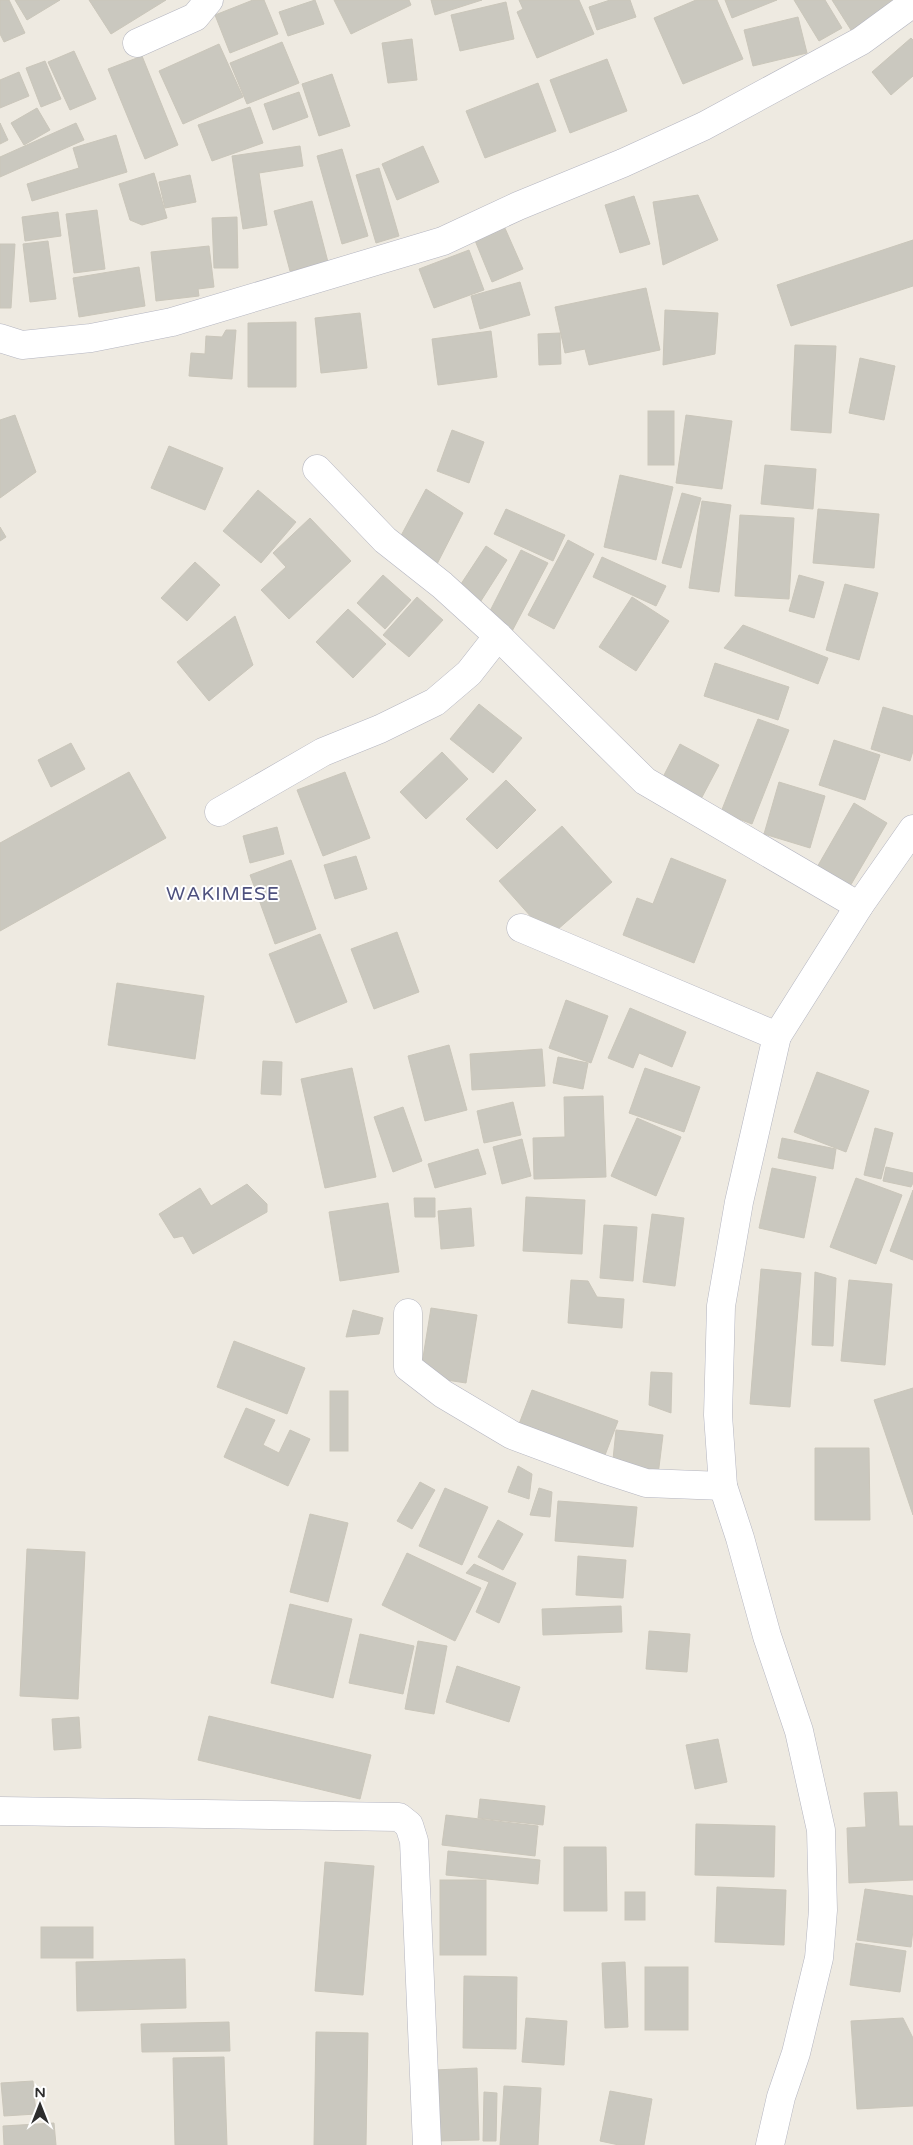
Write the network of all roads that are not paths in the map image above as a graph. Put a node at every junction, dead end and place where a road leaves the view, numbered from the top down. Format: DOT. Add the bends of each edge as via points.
graph roads {
  1 [pos="209,0"];
  2 [pos="913,3"];
  3 [pos="137,43"];
  4 [pos="0,338"];
  5 [pos="317,469"];
  6 [pos="498,636"];
  7 [pos="219,812"];
  8 [pos="913,829"];
  9 [pos="859,906"];
  10 [pos="521,928"];
  11 [pos="777,1036"];
  12 [pos="408,1313"];
  13 [pos="723,1486"];
  14 [pos="0,1811"];
  15 [pos="427,2145"];
  16 [pos="770,2145"];
  1 -- 3 [label="street" via="195,17"];
  2 -- 4 [label="street" via="861,41 704,126 443,241 172,322 91,338 32,344"];
  5 -- 6 [label="street" via="385,540 442,585"];
  6 -- 7 [label="street" via="469,673 435,702 380,730 323,752"];
  6 -- 9 [label="street" via="645,781"];
  8 -- 9 [label="street"];
  9 -- 11 [label="street"];
  10 -- 11 [label="street"];
  11 -- 13 [label="street" via="739,1202 721,1306 718,1415"];
  12 -- 13 [label="street" via="408,1367 443,1394 512,1435 646,1483"];
  13 -- 16 [label="street" via="799,1731 821,1830 823,1910 819,1958"];
  14 -- 15 [label="street" via="399,1816 410,1825 414,1840"];
}
